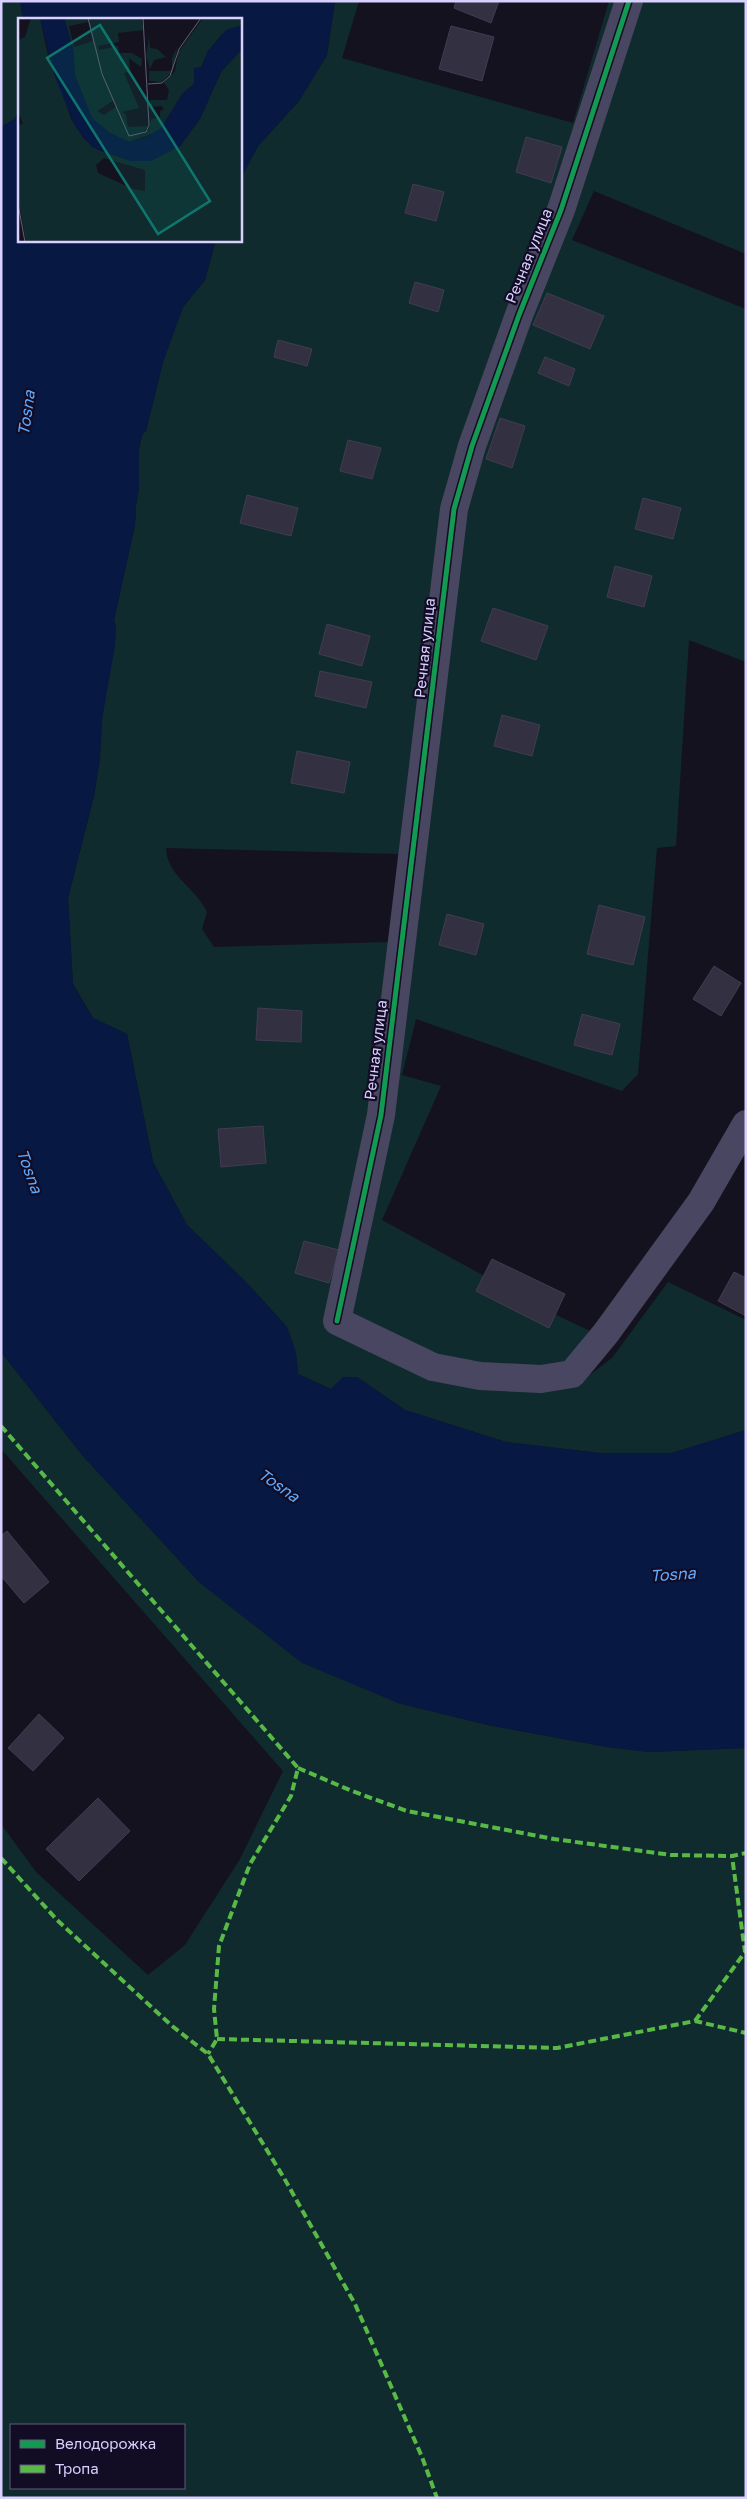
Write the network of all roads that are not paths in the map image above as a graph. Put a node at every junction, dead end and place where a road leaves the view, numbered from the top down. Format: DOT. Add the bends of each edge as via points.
graph roads {
  1 [pos="629,1"];
  2 [pos="746,1124"];
  1 -- 2 [label="street, Речная улица" via="561,210 472,446 454,509 381,1114 337,1320 433,1367 480,1376 541,1380 572,1374 606,1333 701,1202"];
}
